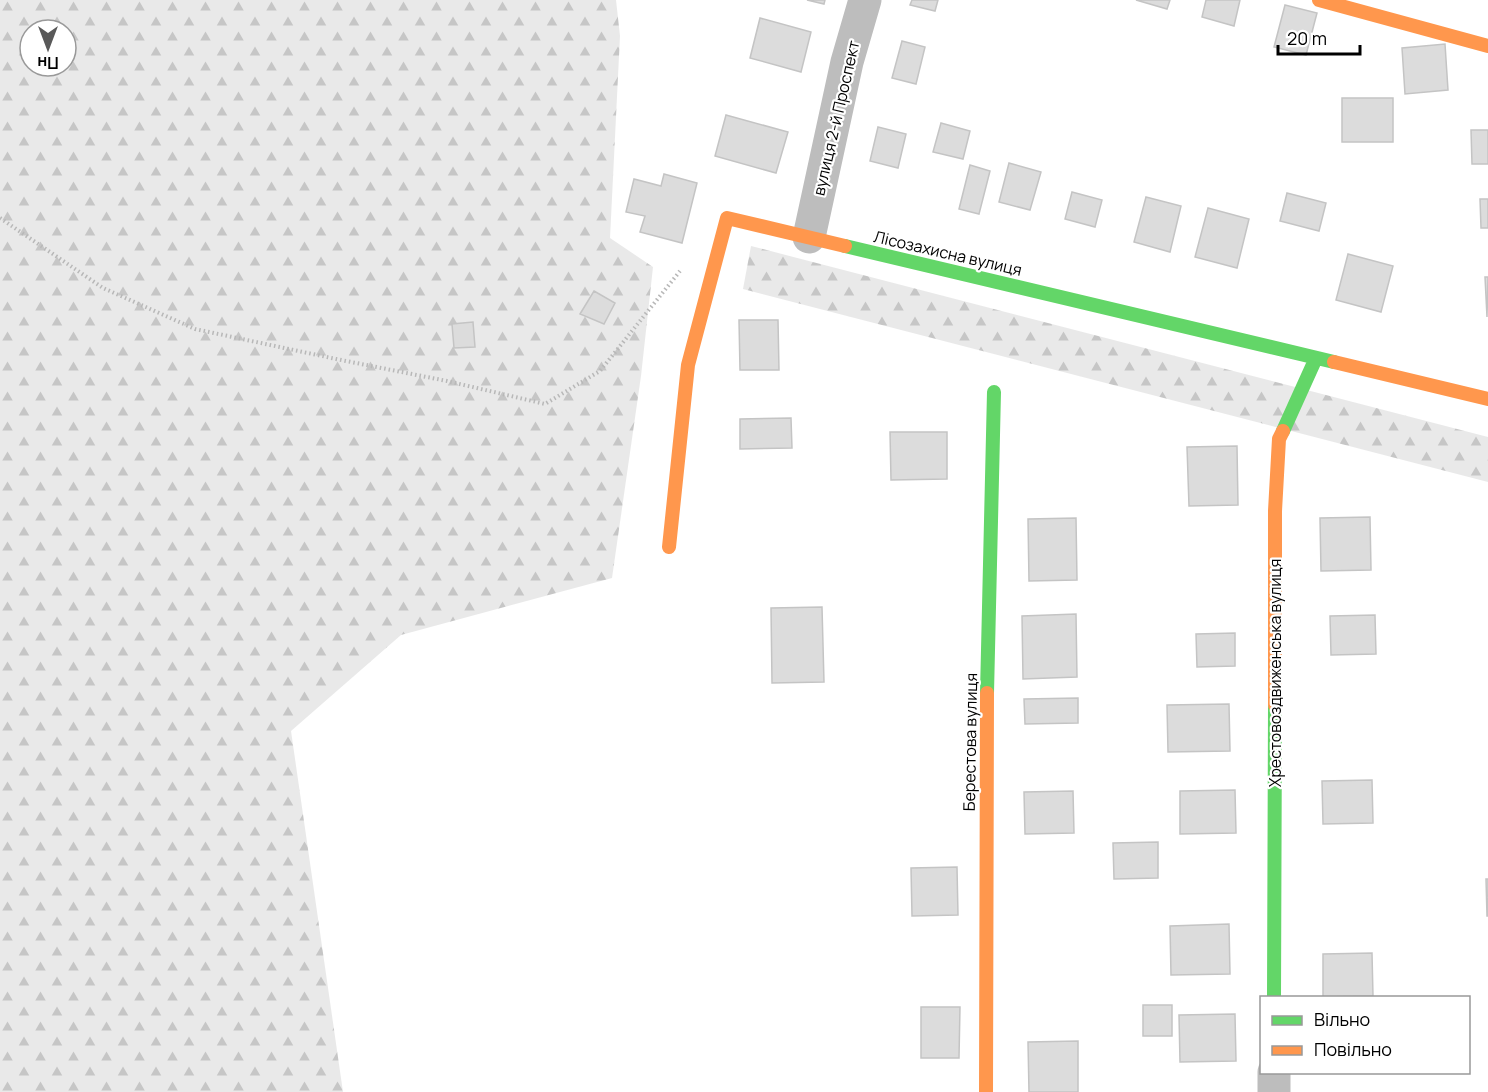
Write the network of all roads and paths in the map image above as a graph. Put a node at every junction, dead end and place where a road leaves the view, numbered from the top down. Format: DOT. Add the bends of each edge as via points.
graph roads {
  1 [pos="865,0"];
  2 [pos="1319,0"];
  3 [pos="1488,46"];
  4 [pos="0,218"];
  5 [pos="809,237"];
  6 [pos="682,270"];
  7 [pos="1316,358"];
  8 [pos="994,392"];
  9 [pos="1488,399"];
  10 [pos="669,547"];
  11 [pos="1274,996"];
  12 [pos="1274,1074"];
  13 [pos="986,1092"];
  14 [pos="1274,1092"];
  1 -- 5 [label="street, вулиця 2-й Проспект" via="847,62"];
  2 -- 3 [label="street"];
  4 -- 6 [label="path" via="103,288 195,329 545,404 600,371"];
  5 -- 7 [label="street, Лісозахисна вулиця"];
  5 -- 10 [label="street, Лісозахисна вулиця" via="727,218 688,365"];
  7 -- 9 [label="street, Лісозахисна вулиця"];
  7 -- 11 [label="street, Хрестовоздвиженська вулиця" via="1279,439 1275,511"];
  8 -- 13 [label="street, Берестова вулиця" via="985,855"];
  12 -- 14 [label="street"];
}
